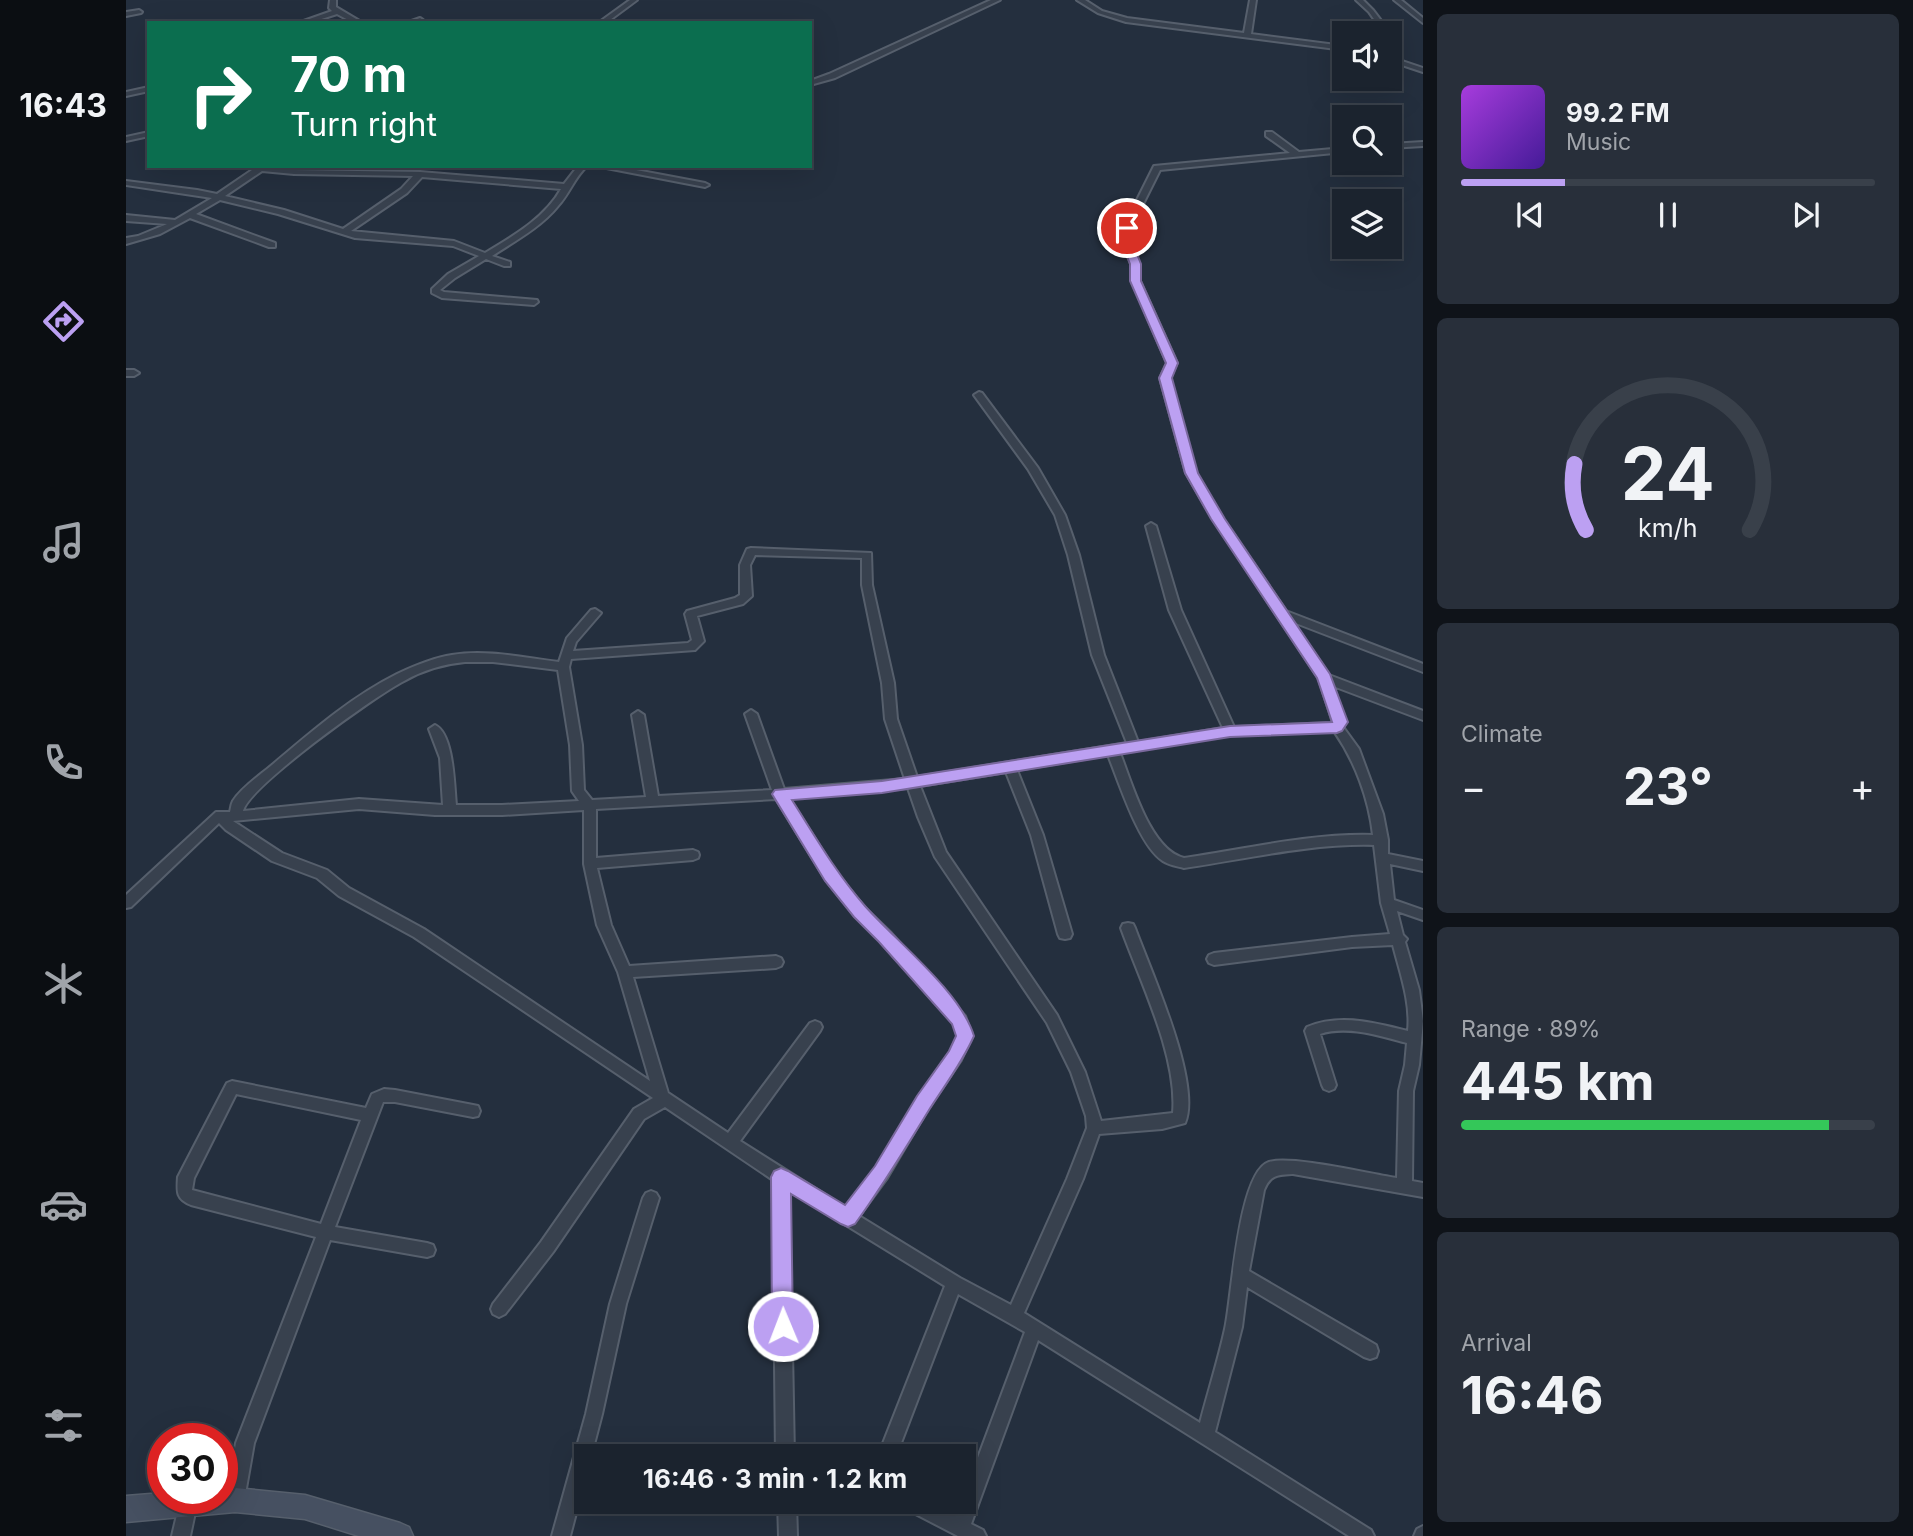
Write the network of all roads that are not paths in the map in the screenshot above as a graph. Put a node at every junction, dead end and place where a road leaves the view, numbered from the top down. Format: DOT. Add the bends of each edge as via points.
graph roads {
  1 [pos="333,0"];
  2 [pos="634,0"];
  3 [pos="997,0"];
  4 [pos="1080,0"];
  5 [pos="1253,0"];
  6 [pos="1359,0"];
  7 [pos="1397,0"];
  8 [pos="139,12"];
  9 [pos="335,12"];
  10 [pos="126,14"];
  11 [pos="420,20"];
  12 [pos="307,21"];
  13 [pos="355,21"];
  14 [pos="416,21"];
  15 [pos="604,21"];
  16 [pos="1378,21"];
  17 [pos="1423,21"];
  18 [pos="1247,35"];
  19 [pos="1332,46"];
  20 [pos="1402,63"];
  21 [pos="1423,69"];
  22 [pos="812,82"];
  23 [pos="147,89"];
  24 [pos="126,94"];
  25 [pos="147,134"];
  26 [pos="1269,134"];
  27 [pos="126,139"];
  28 [pos="1423,144"];
  29 [pos="1402,145"];
  30 [pos="1332,151"];
  31 [pos="1298,155"];
  32 [pos="260,168"];
  33 [pos="268,168"];
  34 [pos="580,168"];
  35 [pos="611,168"];
  36 [pos="420,174"];
  37 [pos="126,183"];
  38 [pos="705,185"];
  39 [pos="567,187"];
  40 [pos="216,196"];
  41 [pos="188,214"];
  42 [pos="126,218"];
  43 [pos="175,222"];
  44 [pos="344,232"];
  45 [pos="126,241"];
  46 [pos="272,245"];
  47 [pos="485,256"];
  48 [pos="507,264"];
  49 [pos="534,302"];
  50 [pos="979,395"];
  51 [pos="1151,526"];
  52 [pos="1280,612"];
  53 [pos="595,613"];
  54 [pos="564,661"];
  55 [pos="1423,668"];
  56 [pos="1325,677"];
  57 [pos="751,714"];
  58 [pos="638,715"];
  59 [pos="1423,716"];
  60 [pos="1337,727"];
  61 [pos="435,729"];
  62 [pos="1230,731"];
  63 [pos="1135,748"];
  64 [pos="1113,752"];
  65 [pos="1010,767"];
  66 [pos="911,783"];
  67 [pos="780,794"];
  68 [pos="653,802"];
  69 [pos="590,806"];
  70 [pos="450,810"];
  71 [pos="220,815"];
  72 [pos="235,817"];
  73 [pos="1382,840"];
  74 [pos="693,856"];
  75 [pos="1384,858"];
  76 [pos="590,864"];
  77 [pos="1423,866"];
  78 [pos="1388,903"];
  79 [pos="126,904"];
  80 [pos="1423,915"];
  81 [pos="1128,928"];
  82 [pos="1066,934"];
  83 [pos="1400,939"];
  84 [pos="1214,958"];
  85 [pos="776,962"];
  86 [pos="625,972"];
  87 [pos="815,1027"];
  88 [pos="1413,1038"];
  89 [pos="1418,1066"];
  90 [pos="1329,1085"];
  91 [pos="663,1100"];
  92 [pos="472,1111"];
  93 [pos="370,1115"];
  94 [pos="1094,1128"];
  95 [pos="731,1141"];
  96 [pos="781,1177"];
  97 [pos="1404,1185"];
  98 [pos="1423,1190"];
  99 [pos="651,1198"];
  100 [pos="848,1218"];
  101 [pos="324,1232"];
  102 [pos="427,1250"];
  103 [pos="1240,1275"];
  104 [pos="954,1283"];
  105 [pos="499,1309"];
  106 [pos="1014,1316"];
  107 [pos="1034,1329"];
  108 [pos="1370,1351"];
  109 [pos="1205,1436"];
  110 [pos="786,1444"];
  111 [pos="892,1444"];
  112 [pos="238,1483"];
  113 [pos="238,1500"];
  114 [pos="147,1507"];
  115 [pos="126,1509"];
  116 [pos="186,1514"];
  117 [pos="787,1514"];
  118 [pos="932,1514"];
  119 [pos="968,1533"];
  120 [pos="181,1536"];
  121 [pos="400,1536"];
  122 [pos="561,1536"];
  123 [pos="788,1536"];
  124 [pos="1365,1536"];
  1 -- 9 [label="street"];
  2 -- 15 [label="street"];
  3 -- 22 [label="street"];
  4 -- 18 [label="street" via="1126,20"];
  5 -- 18 [label="street"];
  6 -- 16 [label="street"];
  7 -- 17 [label="street"];
  8 -- 10 [label="street"];
  9 -- 12 [label="street"];
  9 -- 13 [label="street"];
  11 -- 14 [label="street"];
  18 -- 19 [label="street"];
  20 -- 21 [label="street"];
  23 -- 24 [label="street"];
  25 -- 27 [label="street"];
  26 -- 31 [label="street"];
  28 -- 29 [label="street"];
  30 -- 31 [label="street"];
  31 -- 52 [label="street" via="1157,168 1125,239 1136,281 1172,363 1166,378 1191,473"];
  32 -- 40 [label="street"];
  33 -- 36 [label="street"];
  34 -- 39 [label="street"];
  35 -- 38 [label="street"];
  36 -- 39 [label="street"];
  36 -- 44 [label="street" via="404,191"];
  37 -- 40 [label="street"];
  39 -- 47 [label="street" via="548,212"];
  40 -- 41 [label="street"];
  40 -- 44 [label="street"];
  41 -- 43 [label="street"];
  41 -- 46 [label="street"];
  42 -- 43 [label="street"];
  43 -- 45 [label="street" via="145,238"];
  44 -- 47 [label="street" via="440,241"];
  47 -- 48 [label="street"];
  47 -- 49 [label="street" via="453,274 436,294"];
  50 -- 63 [label="street" via="1044,483 1061,516 1103,671"];
  51 -- 62 [label="street" via="1175,610"];
  52 -- 55 [label="street"];
  52 -- 56 [label="street"];
  53 -- 54 [label="street" via="571,641"];
  54 -- 66 [label="street" via="691,647 698,641 691,614 746,596 745,565 751,551 867,555 867,585 891,719"];
  54 -- 69 [label="street" via="578,790"];
  54 -- 72 [label="street" via="465,657 400,676 341,715 251,789 238,804"];
  56 -- 59 [label="street"];
  56 -- 60 [label="street" via="1340,722"];
  57 -- 67 [label="street"];
  58 -- 68 [label="street"];
  60 -- 62 [label="street"];
  60 -- 73 [label="street" via="1365,775"];
  61 -- 70 [label="street" via="446,758"];
  62 -- 63 [label="street"];
  63 -- 64 [label="street"];
  64 -- 65 [label="street"];
  64 -- 73 [label="street" via="1147,828 1172,861 1352,839"];
  65 -- 66 [label="street"];
  65 -- 82 [label="street" via="1037,835"];
  66 -- 67 [label="street"];
  66 -- 94 [label="street" via="940,854 1052,1020 1079,1072"];
  67 -- 68 [label="street"];
  67 -- 100 [label="street" via="831,876 960,1020 965,1036 882,1173"];
  68 -- 69 [label="street"];
  69 -- 70 [label="street"];
  69 -- 76 [label="street"];
  70 -- 72 [label="street" via="359,804"];
  71 -- 72 [label="street"];
  71 -- 79 [label="street"];
  71 -- 91 [label="street" via="230,827 277,857 321,874 344,892 419,933"];
  73 -- 75 [label="street"];
  74 -- 76 [label="street"];
  75 -- 77 [label="street"];
  75 -- 78 [label="street"];
  76 -- 86 [label="street" via="604,925"];
  78 -- 80 [label="street"];
  78 -- 83 [label="street"];
  81 -- 94 [label="street" via="1177,1068 1182,1109 1180,1118 1162,1122"];
  83 -- 84 [label="street"];
  83 -- 88 [label="street" via="1412,990"];
  85 -- 86 [label="street"];
  86 -- 91 [label="street"];
  87 -- 95 [label="street"];
  88 -- 89 [label="street"];
  88 -- 90 [label="street" via="1372,1029 1321,1026 1312,1031"];
  89 -- 97 [label="street" via="1405,1102"];
  91 -- 95 [label="street"];
  91 -- 105 [label="street" via="633,1122"];
  92 -- 93 [label="street" via="384,1095 377,1098"];
  93 -- 101 [label="street"];
  93 -- 101 [label="street" via="232,1087 186,1177 184,1194 191,1198"];
  94 -- 106 [label="street"];
  95 -- 96 [label="street"];
  96 -- 100 [label="street"];
  96 -- 110 [label="street"];
  97 -- 98 [label="street"];
  97 -- 103 [label="street" via="1293,1167 1271,1168 1256,1190"];
  99 -- 122 [label="street" via="607,1344 594,1414"];
  100 -- 104 [label="street"];
  101 -- 102 [label="street"];
  101 -- 112 [label="street" via="245,1443"];
  103 -- 108 [label="street"];
  103 -- 109 [label="street" via="1234,1327"];
  104 -- 106 [label="street"];
  104 -- 111 [label="street"];
  106 -- 107 [label="street"];
  107 -- 109 [label="street"];
  107 -- 119 [label="street"];
  109 -- 124 [label="street"];
  113 -- 121 [label="street" via="305,1507"];
  114 -- 115 [label="street"];
  116 -- 120 [label="street"];
  117 -- 123 [label="street"];
  118 -- 119 [label="street"];
}
